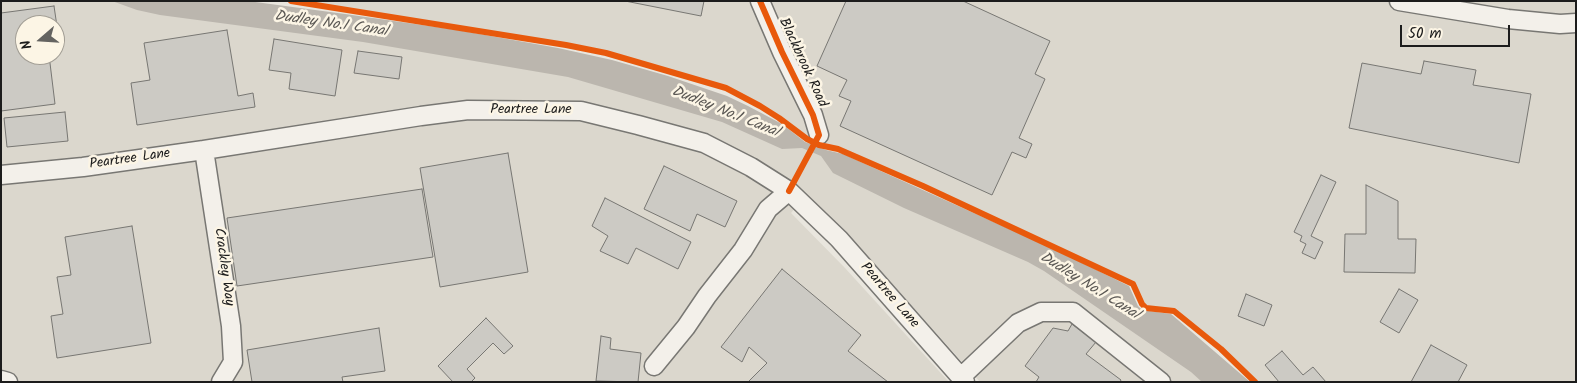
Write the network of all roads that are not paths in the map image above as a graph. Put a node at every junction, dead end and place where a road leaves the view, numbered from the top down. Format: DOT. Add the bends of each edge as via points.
graph roads {
  1 [pos="760,1"];
  2 [pos="1399,1"];
  3 [pos="1576,24"];
  4 [pos="819,135"];
  5 [pos="204,150"];
  6 [pos="1,175"];
  7 [pos="788,192"];
  8 [pos="654,366"];
  9 [pos="963,379"];
  10 [pos="1,380"];
  11 [pos="8,382"];
  12 [pos="221,382"];
  13 [pos="1161,382"];
  1 -- 4 [label="street, Blackbrook Road"];
  2 -- 3 [label="street" via="1508,19"];
  5 -- 6 [label="street, Peartree Lane"];
  5 -- 7 [label="street, Peartree Lane" via="468,110 582,111 704,143 751,167"];
  5 -- 12 [label="street, Crackley Way" via="231,326 233,362"];
  7 -- 8 [label="street" via="768,209 742,250"];
  7 -- 9 [label="street, Peartree Lane" via="839,239"];
  9 -- 13 [label="street" via="1018,323 1041,312 1073,312"];
  10 -- 11 [label="street"];
}
